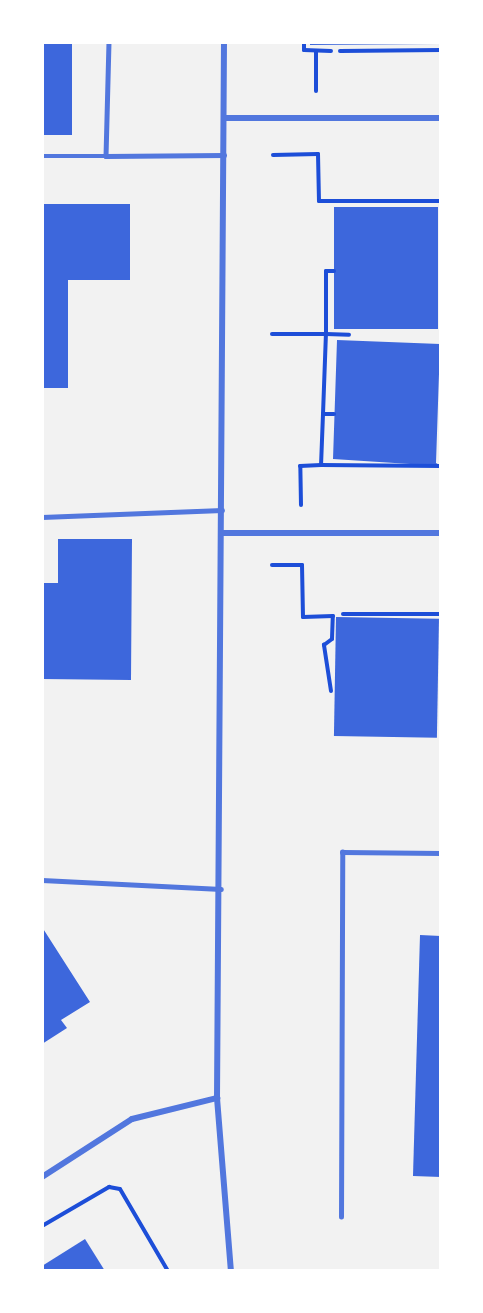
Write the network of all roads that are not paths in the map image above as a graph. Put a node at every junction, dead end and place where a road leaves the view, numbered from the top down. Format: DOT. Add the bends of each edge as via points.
graph roads {
  1 [pos="109,42"];
  2 [pos="224,42"];
  3 [pos="224,118"];
  4 [pos="441,118"];
  5 [pos="224,155"];
  6 [pos="42,156"];
  7 [pos="106,156"];
  8 [pos="222,510"];
  9 [pos="42,517"];
  10 [pos="222,533"];
  11 [pos="441,533"];
  12 [pos="441,853"];
  13 [pos="42,880"];
  14 [pos="221,889"];
  15 [pos="217,1098"];
  16 [pos="42,1177"];
  17 [pos="341,1217"];
  18 [pos="231,1271"];
  1 -- 7 [label="lane"];
  2 -- 3 [label="street"];
  3 -- 4 [label="street"];
  3 -- 5 [label="street"];
  5 -- 7 [label="lane"];
  5 -- 8 [label="street"];
  6 -- 7 [label="lane"];
  8 -- 9 [label="lane"];
  8 -- 10 [label="street"];
  10 -- 11 [label="street"];
  10 -- 14 [label="street"];
  12 -- 17 [label="lane" via="342,852"];
  13 -- 14 [label="lane"];
  14 -- 15 [label="street"];
  15 -- 16 [label="street" via="132,1119"];
  15 -- 18 [label="street"];
}
